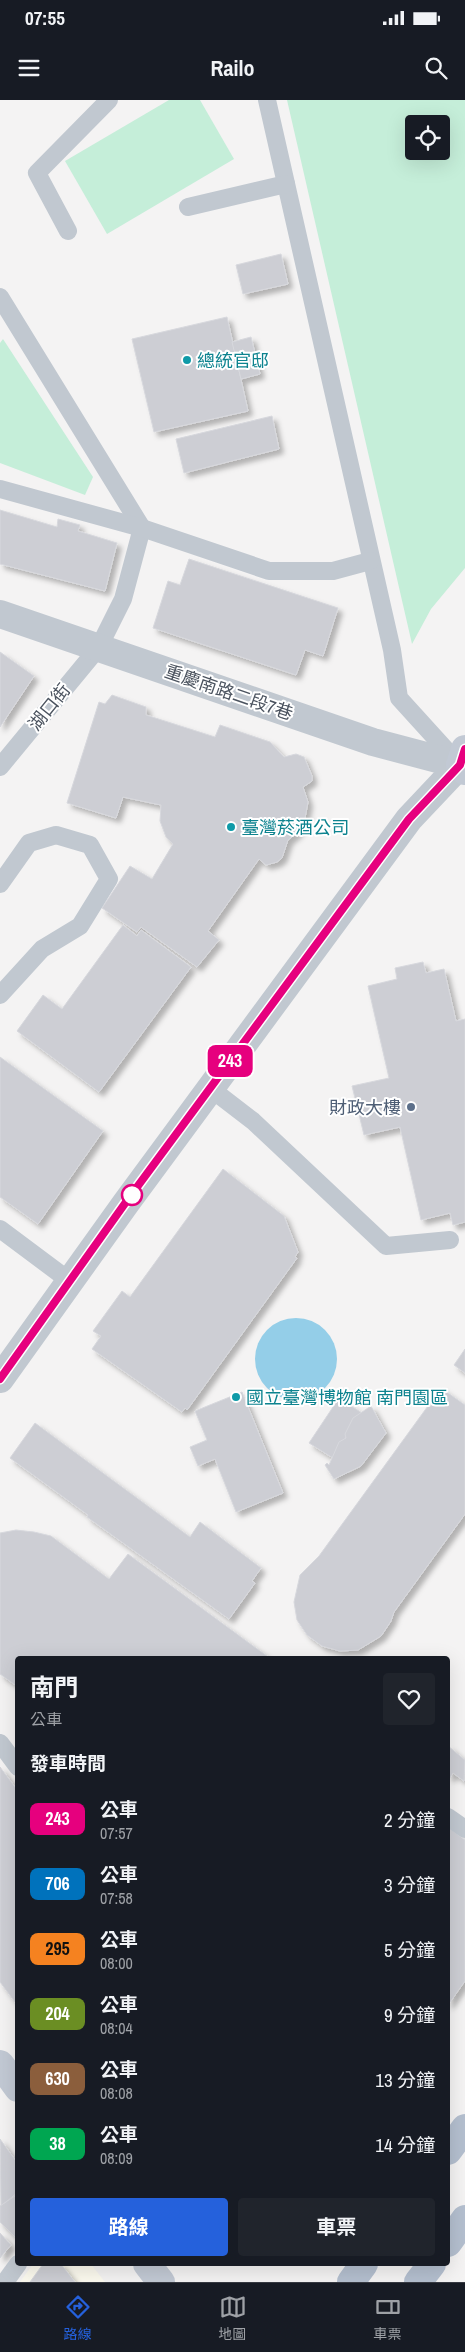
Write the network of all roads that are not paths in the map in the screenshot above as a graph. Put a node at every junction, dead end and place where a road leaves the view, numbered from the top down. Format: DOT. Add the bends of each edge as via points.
graph roads {
  1 [pos="109,100"];
  2 [pos="267,100"];
  3 [pos="286,184"];
  4 [pos="188,207"];
  5 [pos="68,231"];
  6 [pos="3,308"];
  7 [pos="0,489"];
  8 [pos="142,528"];
  9 [pos="370,561"];
  10 [pos="0,614"];
  11 [pos="99,647"];
  12 [pos="463,761"];
  13 [pos="0,767"];
  14 [pos="0,884"];
  15 [pos="0,995"];
  16 [pos="210,1088"];
  17 [pos="0,1229"];
  18 [pos="450,1240"];
  19 [pos="71,1282"];
  20 [pos="0,1379"];
  21 [pos="0,1743"];
  22 [pos="15,1763"];
  23 [pos="450,1818"];
  24 [pos="465,1829"];
  25 [pos="0,2064"];
  26 [pos="15,2084"];
  27 [pos="465,2128"];
  28 [pos="450,2148"];
  29 [pos="465,2219"];
  30 [pos="450,2240"];
  31 [pos="16,2266"];
  32 [pos="148,2266"];
  33 [pos="363,2266"];
  34 [pos="430,2266"];
  35 [pos="4,2279"];
  36 [pos="160,2282"];
  37 [pos="351,2282"];
  38 [pos="418,2282"];
  1 -- 5 [label="lane" via="37,173"];
  2 -- 3 [label="lane"];
  3 -- 4 [label="lane"];
  3 -- 9 [label="lane"];
  6 -- 8 [label="lane"];
  7 -- 8 [label="lane"];
  8 -- 9 [label="lane" via="269,571 333,571"];
  8 -- 11 [label="lane, 湖口街" via="123,600"];
  9 -- 12 [label="lane" via="392,650 399,698"];
  10 -- 11 [label="street, 重慶南路二段7巷"];
  11 -- 12 [label="street, 重慶南路二段7巷" via="373,742"];
  11 -- 13 [label="lane, 湖口街"];
  12 -- 16 [label="street" via="409,819"];
  14 -- 15 [label="lane" via="29,843 56,834 90,845 109,879 80,926 42,949"];
  16 -- 18 [label="lane" via="252,1121 386,1246"];
  16 -- 19 [label="street"];
  17 -- 19 [label="lane"];
  19 -- 20 [label="street"];
  21 -- 22 [label="lane"];
  23 -- 24 [label="lane"];
  25 -- 26 [label="street"];
  27 -- 28 [label="main road"];
  29 -- 30 [label="main road"];
  31 -- 35 [label="lane"];
  32 -- 36 [label="street"];
  33 -- 37 [label="main road"];
  34 -- 38 [label="main road"];
}
